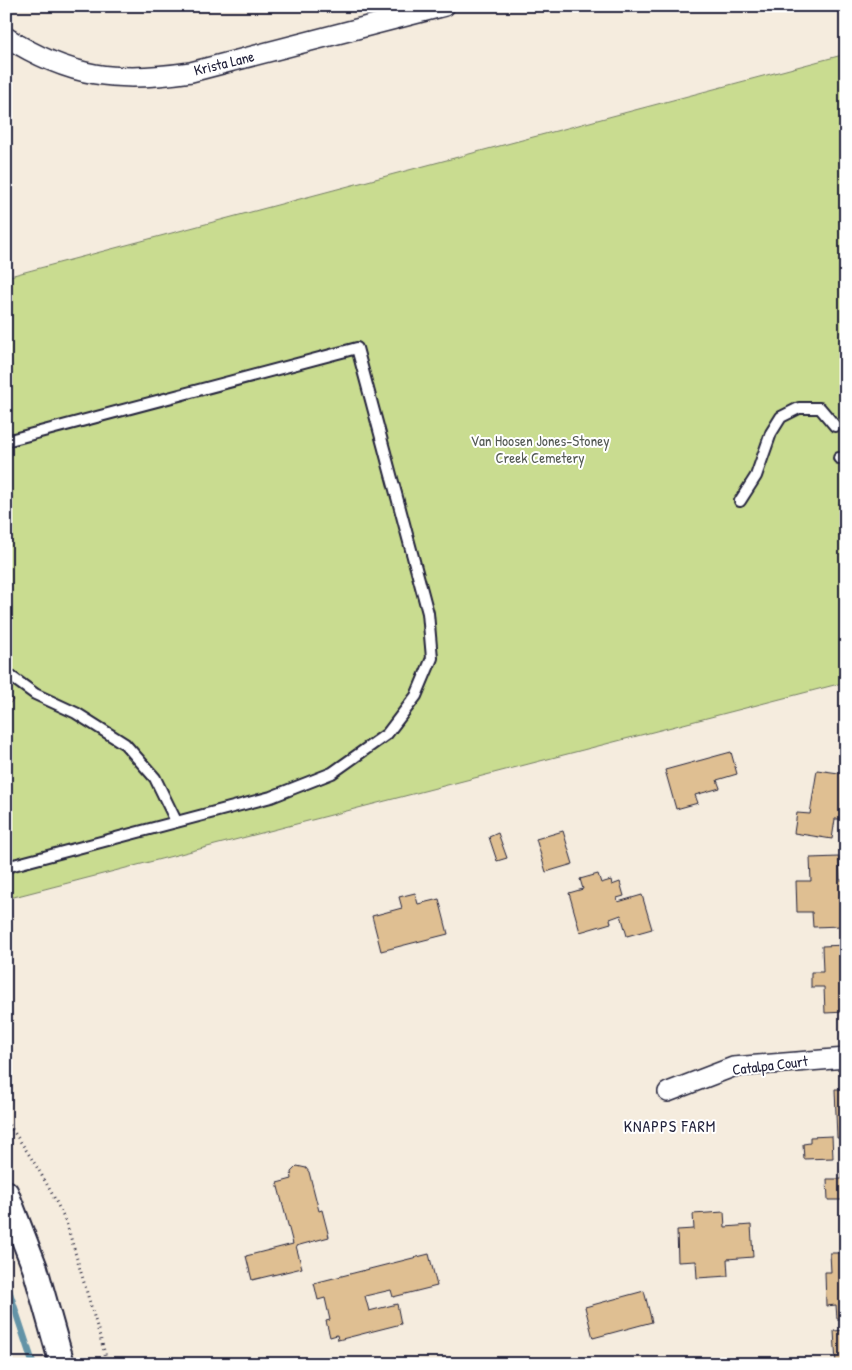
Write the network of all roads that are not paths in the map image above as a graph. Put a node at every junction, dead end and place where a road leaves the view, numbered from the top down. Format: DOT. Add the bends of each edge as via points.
graph roads {
  1 [pos="445,6"];
  2 [pos="6,37"];
  3 [pos="835,426"];
  4 [pos="6,441"];
  5 [pos="740,501"];
  6 [pos="6,673"];
  7 [pos="176,821"];
  8 [pos="6,866"];
  9 [pos="846,1058"];
  10 [pos="668,1092"];
  11 [pos="6,1193"];
  12 [pos="62,1364"];
  1 -- 2 [label="street, Krista Lane" via="191,72 156,77 97,76 37,55"];
  3 -- 5 [label="lane" via="820,408 799,408 781,417 770,433 756,476"];
  4 -- 7 [label="lane" via="357,348 428,613 432,658 416,696 387,734 332,773 271,797"];
  6 -- 7 [label="lane" via="36,694 76,713 125,744 155,778"];
  7 -- 8 [label="lane"];
  9 -- 10 [label="street, Catalpa Court" via="733,1067"];
  11 -- 12 [label="street" via="35,1268"];
}
